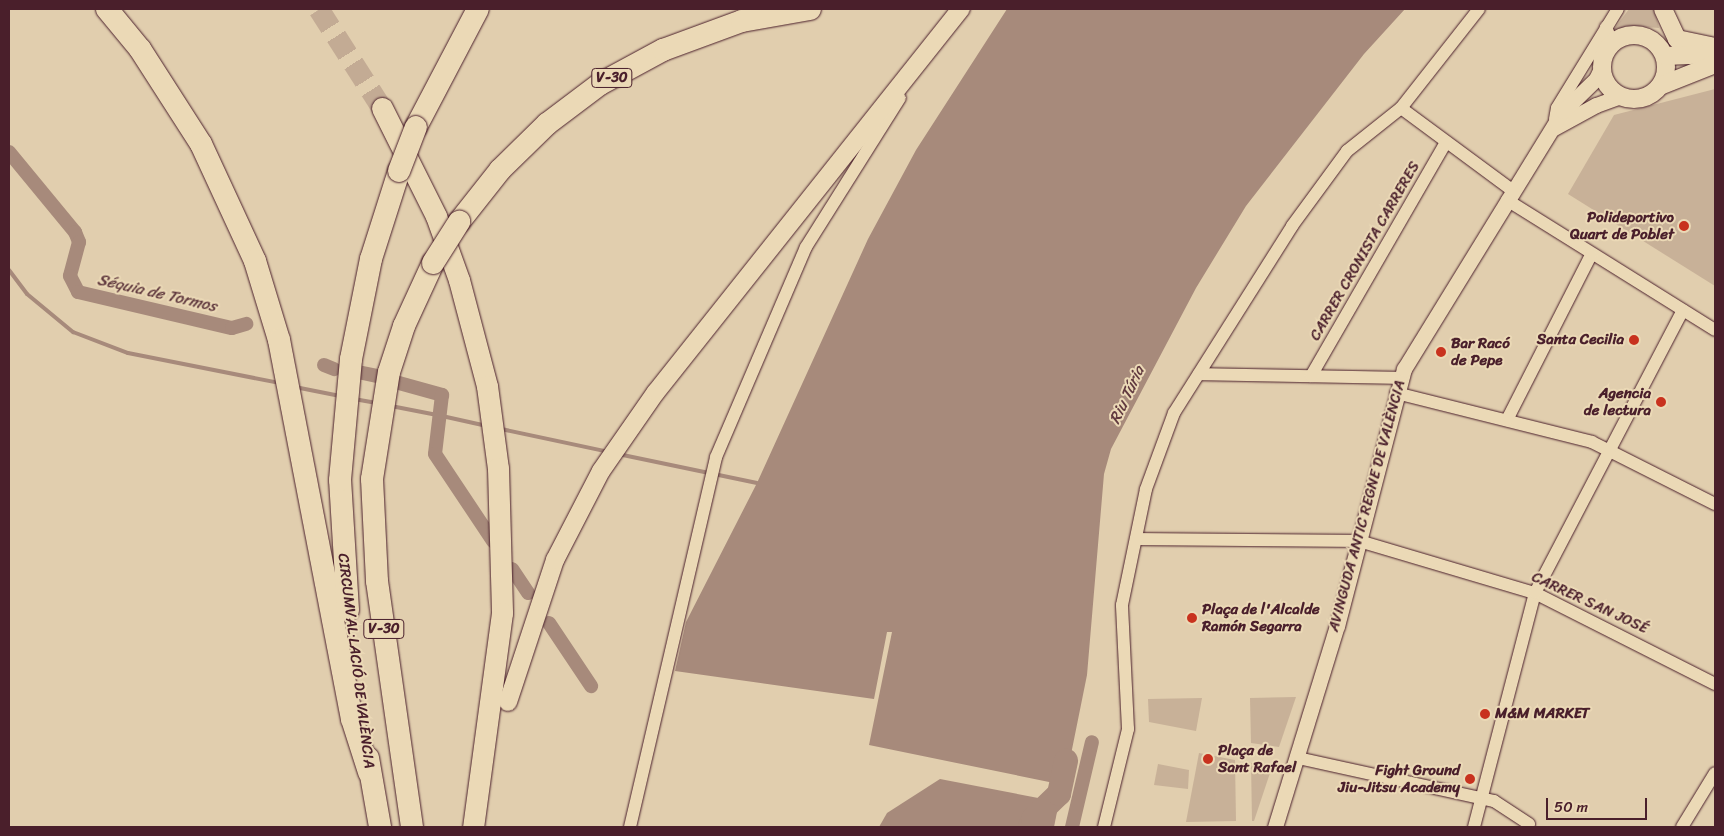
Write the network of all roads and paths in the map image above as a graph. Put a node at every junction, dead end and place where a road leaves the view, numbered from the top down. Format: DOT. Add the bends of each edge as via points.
graph roads {
  1 [pos="107,9"];
  2 [pos="478,9"];
  3 [pos="810,9"];
  4 [pos="961,9"];
  5 [pos="965,9"];
  6 [pos="1479,9"];
  7 [pos="1618,9"];
  8 [pos="1663,9"];
  9 [pos="1609,35"];
  10 [pos="1715,46"];
  11 [pos="1715,54"];
  12 [pos="1665,56"];
  13 [pos="1715,64"];
  14 [pos="1602,66"];
  15 [pos="1715,77"];
  16 [pos="1679,81"];
  17 [pos="1660,86"];
  18 [pos="1622,96"];
  19 [pos="382,108"];
  20 [pos="1401,108"];
  21 [pos="1553,128"];
  22 [pos="1446,142"];
  23 [pos="1510,196"];
  24 [pos="1591,255"];
  25 [pos="1683,310"];
  26 [pos="1715,330"];
  27 [pos="1199,374"];
  28 [pos="1311,376"];
  29 [pos="1400,378"];
  30 [pos="1396,393"];
  31 [pos="1506,420"];
  32 [pos="1610,448"];
  33 [pos="1715,504"];
  34 [pos="1138,539"];
  35 [pos="1359,541"];
  36 [pos="1535,592"];
  37 [pos="1715,684"];
  38 [pos="508,702"];
  39 [pos="1298,758"];
  40 [pos="369,772"];
  41 [pos="1715,773"];
  42 [pos="481,784"];
  43 [pos="1480,798"];
  44 [pos="1529,824"];
  45 [pos="380,827"];
  46 [pos="412,827"];
  47 [pos="474,827"];
  48 [pos="630,827"];
  49 [pos="1104,827"];
  50 [pos="1275,827"];
  51 [pos="1474,827"];
  52 [pos="1682,827"];
  1 -- 40 [label="highway" via="140,49 201,144 255,261 279,340 299,429 352,720"];
  2 -- 40 [label="highway, CIRCUMVAL·LACIÓ DE VALÈNCIA / V-30, bridge" via="416,127 399,171 370,259 351,359 343,428 340,524 344,586"];
  3 -- 46 [label="highway, CIRCUMVAL·LACIÓ DE VALÈNCIA / V-30, bridge" via="742,21 663,50 600,84 547,124 500,170 459,222 434,263 404,326 389,372 377,430 372,504 377,581"];
  4 -- 38 [label="main road" via="627,432 601,471 555,560"];
  5 -- 48 [label="street" via="899,98 806,247 716,457"];
  6 -- 20 [label="street"];
  7 -- 9 [label="street, AVINGUDA ANTIC REGNE DE VALÈNCIA"];
  8 -- 10 [label="main road" via="1677,40"];
  9 -- 12 [label="main road" via="1642,35 1652,39"];
  9 -- 14 [label="main road"];
  9 -- 21 [label="street, AVINGUDA ANTIC REGNE DE VALÈNCIA" via="1557,108"];
  11 -- 12 [label="main road"];
  12 -- 17 [label="main road" via="1666,74"];
  13 -- 16 [label="main road"];
  14 -- 18 [label="main road" via="1607,84"];
  14 -- 21 [label="street, AVINGUDA ANTIC REGNE DE VALÈNCIA" via="1596,79 1563,111"];
  15 -- 16 [label="main road"];
  16 -- 17 [label="main road"];
  17 -- 18 [label="main road" via="1640,99"];
  18 -- 21 [label="street, AVINGUDA ANTIC REGNE DE VALÈNCIA" via="1596,105"];
  19 -- 42 [label="highway" via="436,216 459,280 487,386 498,468 502,613"];
  20 -- 22 [label="street"];
  20 -- 27 [label="street" via="1347,151 1292,226"];
  21 -- 23 [label="street, AVINGUDA ANTIC REGNE DE VALÈNCIA"];
  22 -- 23 [label="street"];
  22 -- 28 [label="street, CARRER CRONISTA CARRERES"];
  23 -- 24 [label="street"];
  23 -- 29 [label="street, AVINGUDA ANTIC REGNE DE VALÈNCIA"];
  24 -- 25 [label="street"];
  24 -- 31 [label="street"];
  25 -- 26 [label="street"];
  25 -- 32 [label="street"];
  27 -- 28 [label="street"];
  27 -- 34 [label="street" via="1171,422 1146,489"];
  28 -- 29 [label="street"];
  29 -- 30 [label="street, AVINGUDA ANTIC REGNE DE VALÈNCIA"];
  30 -- 31 [label="street"];
  30 -- 35 [label="street, AVINGUDA ANTIC REGNE DE VALÈNCIA"];
  31 -- 32 [label="street"];
  32 -- 33 [label="street"];
  32 -- 36 [label="street"];
  34 -- 35 [label="street, CARRER SAN JOSÉ"];
  34 -- 49 [label="street" via="1122,606 1128,728"];
  35 -- 36 [label="street, CARRER SAN JOSÉ"];
  35 -- 39 [label="street, AVINGUDA ANTIC REGNE DE VALÈNCIA"];
  36 -- 37 [label="street, CARRER SAN JOSÉ"];
  36 -- 43 [label="street"];
  38 -- 42 [label="highway"];
  39 -- 43 [label="street"];
  39 -- 50 [label="street, AVINGUDA ANTIC REGNE DE VALÈNCIA"];
  40 -- 45 [label="highway, CIRCUMVAL·LACIÓ DE VALÈNCIA / V-30"];
  41 -- 52 [label="street"];
  42 -- 47 [label="highway"];
  43 -- 44 [label="street" via="1494,801"];
  43 -- 51 [label="street"];
}
